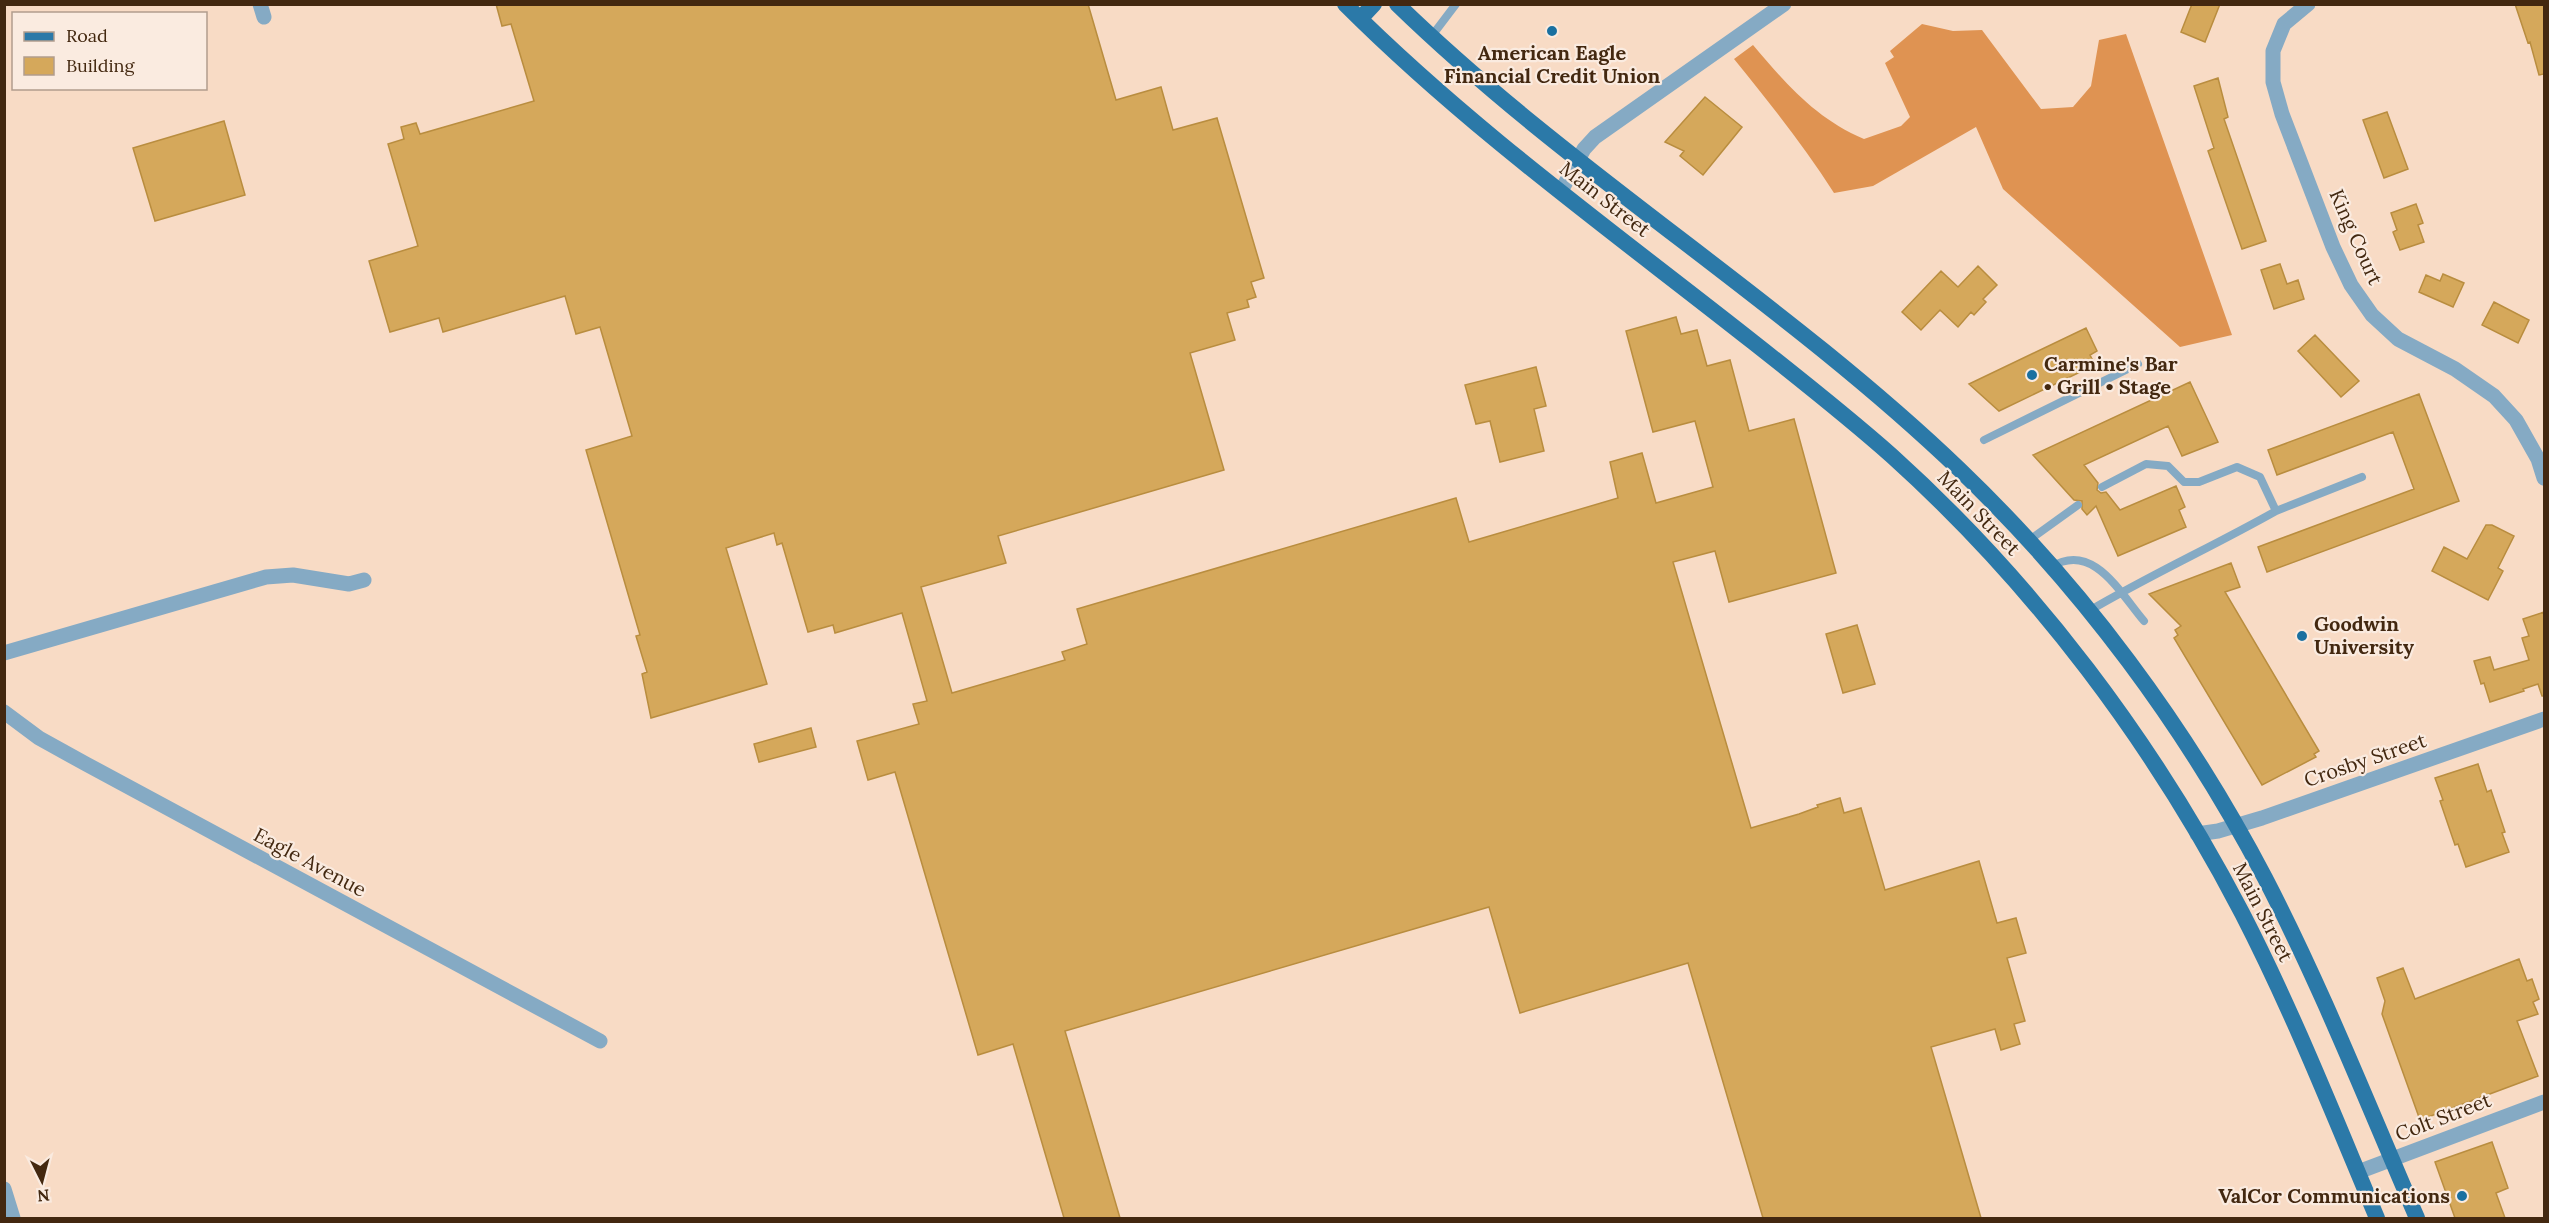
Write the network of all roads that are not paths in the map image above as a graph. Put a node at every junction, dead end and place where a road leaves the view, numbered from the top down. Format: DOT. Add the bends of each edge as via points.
graph roads {
  1 [pos="1345,4"];
  2 [pos="1374,4"];
  3 [pos="1397,4"];
  4 [pos="1456,4"];
  5 [pos="1784,4"];
  6 [pos="2308,4"];
  7 [pos="1360,19"];
  8 [pos="1431,37"];
  9 [pos="1579,159"];
  10 [pos="1561,191"];
  11 [pos="2138,364"];
  12 [pos="1984,440"];
  13 [pos="2541,458"];
  14 [pos="2362,477"];
  15 [pos="2544,478"];
  16 [pos="2102,488"];
  17 [pos="2078,505"];
  18 [pos="2276,511"];
  19 [pos="2028,541"];
  20 [pos="2051,567"];
  21 [pos="364,580"];
  22 [pos="2120,593"];
  23 [pos="2089,611"];
  24 [pos="2144,621"];
  25 [pos="4,652"];
  26 [pos="4,712"];
  27 [pos="2544,719"];
  28 [pos="2236,826"];
  29 [pos="2197,834"];
  30 [pos="600,1041"];
  31 [pos="2544,1102"];
  32 [pos="2391,1160"];
  33 [pos="2358,1172"];
  34 [pos="4,1189"];
  35 [pos="13,1218"];
  36 [pos="2377,1218"];
  37 [pos="2417,1218"];
  1 -- 7 [label="main road, Main Street"];
  2 -- 7 [label="main road"];
  3 -- 8 [label="main road, Main Street"];
  4 -- 8 [label="lane"];
  5 -- 9 [label="street" via="1598,135"];
  6 -- 13 [label="street, King Court" via="2284,24 2273,51 2273,82 2333,248 2351,285 2372,315 2398,339 2494,396 2516,420"];
  7 -- 10 [label="main road, Main Street" via="1461,111"];
  8 -- 9 [label="main road, Main Street"];
  9 -- 10 [label="street"];
  9 -- 19 [label="main road, Main Street" via="1873,393 1957,467"];
  10 -- 29 [label="main road, Main Street" via="1844,415 1943,505 2024,592 2081,662 2145,750"];
  11 -- 12 [label="lane"];
  13 -- 15 [label="street, King Court"];
  14 -- 18 [label="lane"];
  16 -- 18 [label="lane" via="2146,464 2168,466 2184,482 2199,482 2237,467 2260,477"];
  17 -- 19 [label="lane"];
  18 -- 22 [label="lane"];
  19 -- 20 [label="main road, Main Street"];
  20 -- 22 [label="lane" via="2073,558 2087,561 2105,574"];
  20 -- 23 [label="main road, Main Street"];
  21 -- 25 [label="street" via="350,584 293,575 266,577"];
  22 -- 23 [label="lane"];
  22 -- 24 [label="lane"];
  23 -- 28 [label="main road, Main Street" via="2155,699"];
  26 -- 30 [label="street, Eagle Avenue" via="57,749"];
  27 -- 28 [label="street, Crosby Street"];
  28 -- 29 [label="street, Crosby Street"];
  28 -- 32 [label="main road, Main Street" via="2297,944"];
  29 -- 33 [label="main road, Main Street" via="2262,953"];
  31 -- 32 [label="street, Colt Street"];
  32 -- 33 [label="street, Colt Street"];
  32 -- 37 [label="main road, Main Street"];
  33 -- 36 [label="main road, Main Street"];
  34 -- 35 [label="street"];
}
